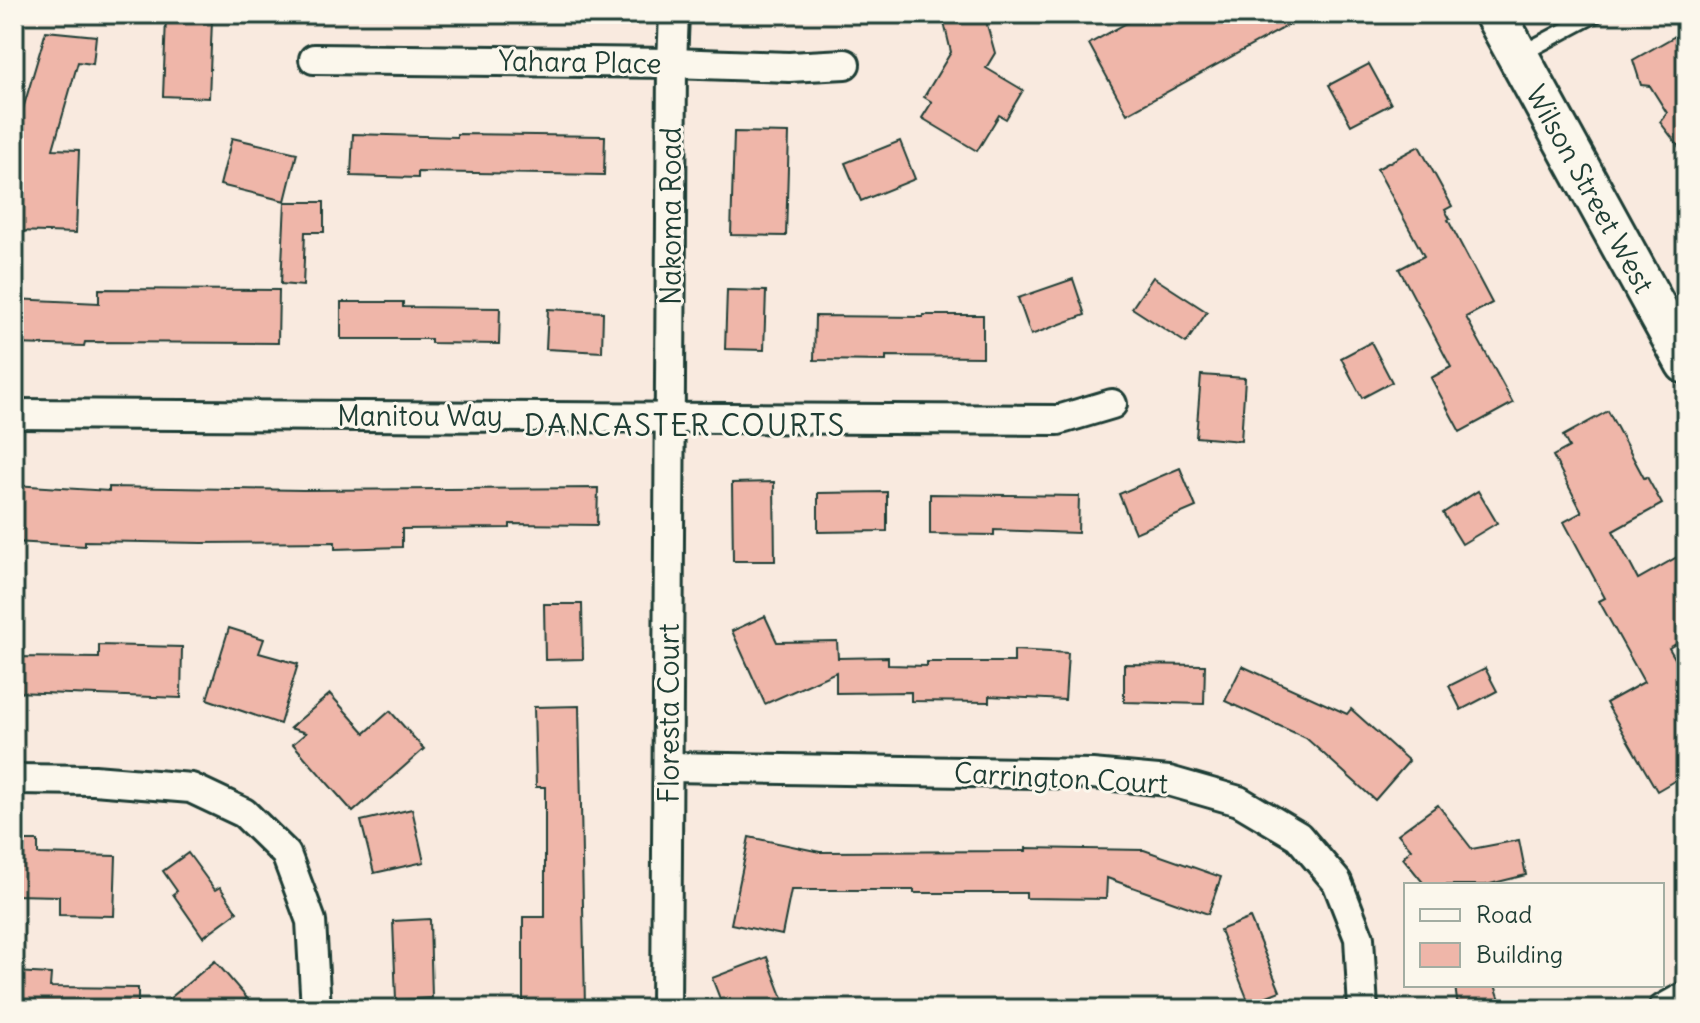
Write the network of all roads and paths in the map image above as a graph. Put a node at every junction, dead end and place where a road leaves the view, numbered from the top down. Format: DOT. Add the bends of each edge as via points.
graph roads {
  1 [pos="674,14"];
  2 [pos="1495,14"];
  3 [pos="1596,14"];
  4 [pos="1517,56"];
  5 [pos="314,59"];
  6 [pos="672,63"];
  7 [pos="845,64"];
  8 [pos="1686,363"];
  9 [pos="1112,404"];
  10 [pos="14,414"];
  11 [pos="671,418"];
  12 [pos="669,767"];
  13 [pos="14,779"];
  14 [pos="1686,996"];
  15 [pos="316,1009"];
  16 [pos="666,1009"];
  17 [pos="1363,1009"];
  18 [pos="1663,1009"];
  1 -- 6 [label="street, Nakoma Road"];
  2 -- 4 [label="main road, Wilson Street West"];
  3 -- 4 [label="lane"];
  4 -- 8 [label="main road, Wilson Street West"];
  5 -- 6 [label="street, Yahara Place"];
  6 -- 7 [label="street, Yahara Place"];
  6 -- 11 [label="street, Nakoma Road"];
  9 -- 11 [label="street, Manitou Way" via="1058,420"];
  10 -- 11 [label="street, Manitou Way"];
  11 -- 12 [label="street, Floresta Court"];
  12 -- 16 [label="street, Floresta Court"];
  12 -- 17 [label="street, Carrington Court" via="1092,774 1169,781 1239,801 1298,836 1337,882 1359,938"];
  13 -- 15 [label="street" via="191,788 244,813 286,854 311,921"];
  14 -- 18 [label="street"];
}
